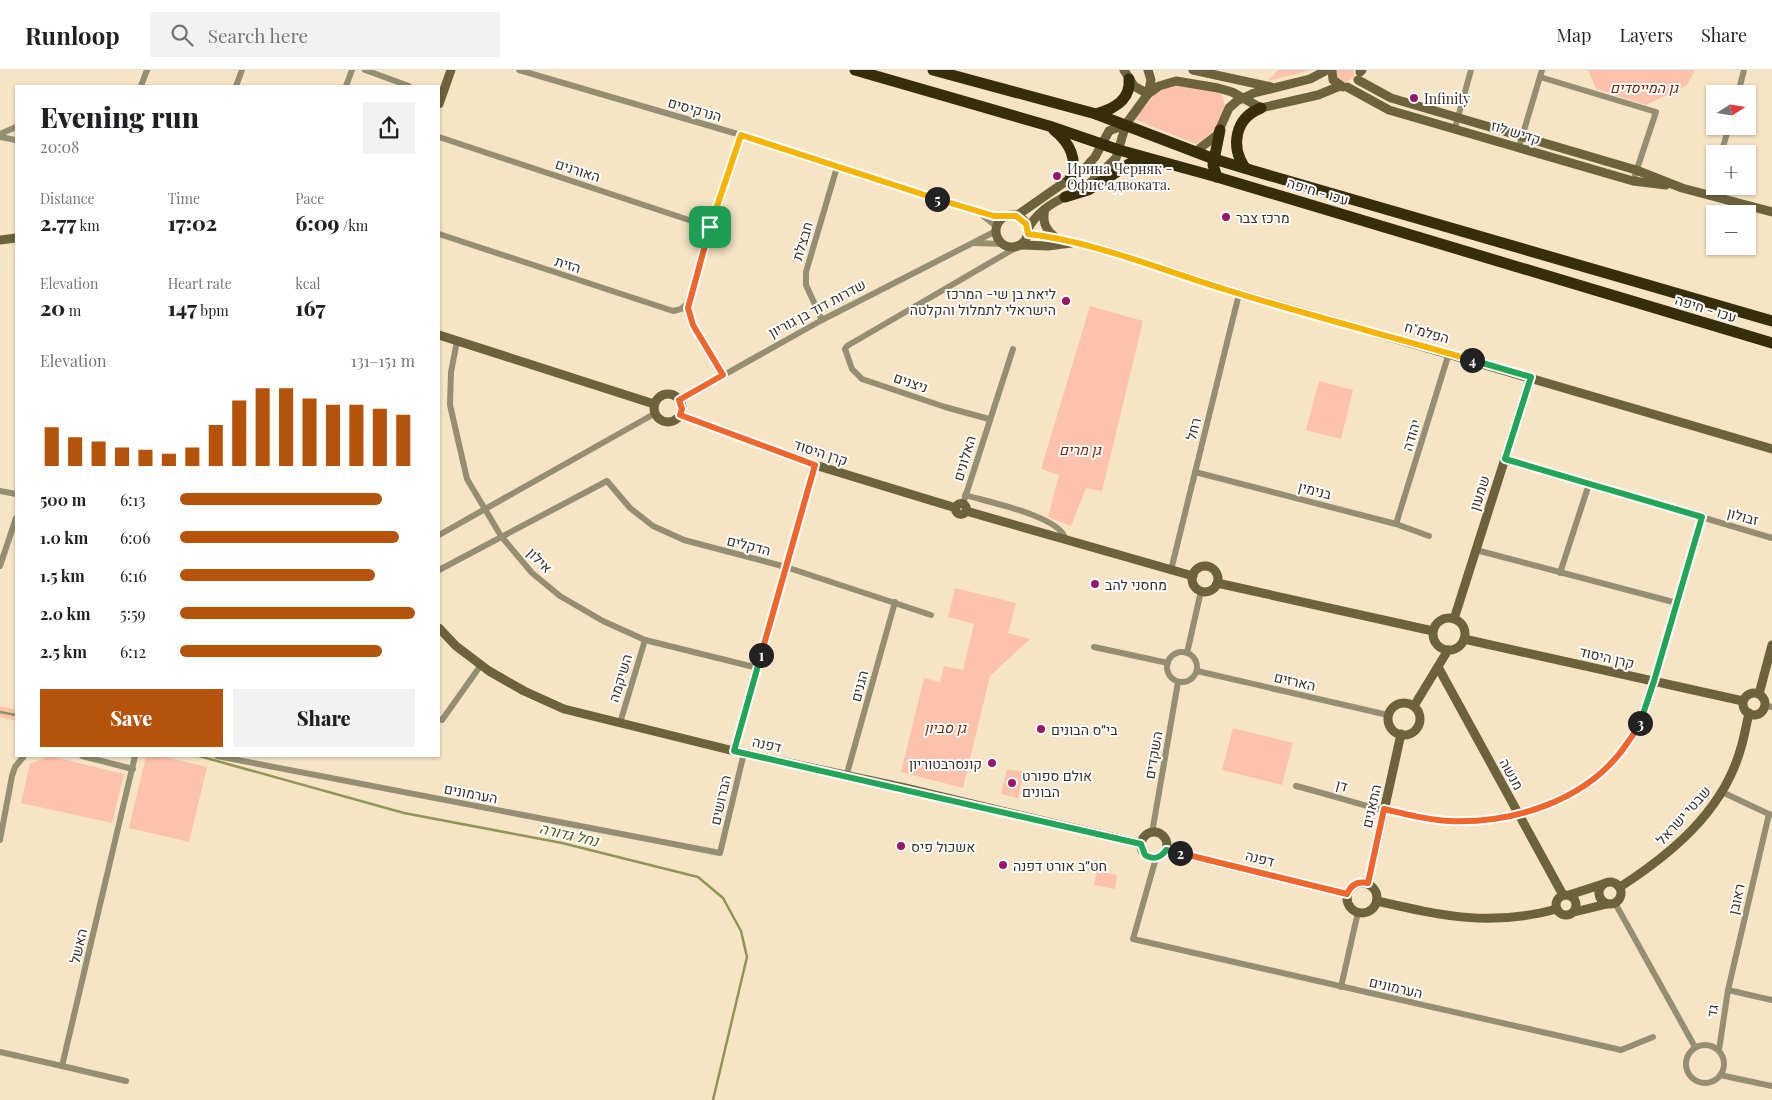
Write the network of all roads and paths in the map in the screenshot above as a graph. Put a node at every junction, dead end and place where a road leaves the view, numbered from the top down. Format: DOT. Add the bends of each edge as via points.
graph roads {
  1 [pos="146,70"];
  2 [pos="242,70"];
  3 [pos="352,70"];
  4 [pos="365,70"];
  5 [pos="451,70"];
  6 [pos="519,70"];
  7 [pos="855,70"];
  8 [pos="933,70"];
  9 [pos="1148,70"];
  10 [pos="1193,70"];
  11 [pos="1221,70"];
  12 [pos="1327,70"];
  13 [pos="1332,70"];
  14 [pos="1472,70"];
  15 [pos="1744,70"];
  16 [pos="1360,73"];
  17 [pos="1126,74"];
  18 [pos="1541,74"];
  19 [pos="1231,80"];
  20 [pos="140,85"];
  21 [pos="236,85"];
  22 [pos="346,85"];
  23 [pos="406,85"];
  24 [pos="1740,85"];
  25 [pos="1281,87"];
  26 [pos="1344,87"];
  27 [pos="1218,88"];
  28 [pos="1148,94"];
  29 [pos="440,98"];
  30 [pos="1242,98"];
  31 [pos="1228,108"];
  32 [pos="1261,108"];
  33 [pos="1096,114"];
  34 [pos="1458,118"];
  35 [pos="1126,124"];
  36 [pos="1049,126"];
  37 [pos="15,128"];
  38 [pos="1455,128"];
  39 [pos="1220,130"];
  40 [pos="741,135"];
  41 [pos="0,136"];
  42 [pos="1522,137"];
  43 [pos="440,138"];
  44 [pos="15,140"];
  45 [pos="1102,144"];
  46 [pos="1519,147"];
  47 [pos="1119,150"];
  48 [pos="1196,152"];
  49 [pos="1150,158"];
  50 [pos="1214,159"];
  51 [pos="837,167"];
  52 [pos="1245,168"];
  53 [pos="1636,170"];
  54 [pos="1217,177"];
  55 [pos="1070,179"];
  56 [pos="1633,181"];
  57 [pos="1682,188"];
  58 [pos="1706,194"];
  59 [pos="1709,195"];
  60 [pos="1065,197"];
  61 [pos="1045,209"];
  62 [pos="977,212"];
  63 [pos="1772,212"];
  64 [pos="1010,216"];
  65 [pos="710,227"];
  66 [pos="996,229"];
  67 [pos="1028,231"];
  68 [pos="440,234"];
  69 [pos="1055,237"];
  70 [pos="15,238"];
  71 [pos="0,240"];
  72 [pos="1074,242"];
  73 [pos="971,244"];
  74 [pos="1002,244"];
  75 [pos="1019,246"];
  76 [pos="1239,294"];
  77 [pos="688,303"];
  78 [pos="822,320"];
  79 [pos="1772,321"];
  80 [pos="440,334"];
  81 [pos="457,340"];
  82 [pos="1772,343"];
  83 [pos="1013,349"];
  84 [pos="1449,353"];
  85 [pos="723,375"];
  86 [pos="1531,377"];
  87 [pos="679,400"];
  88 [pos="654,404"];
  89 [pos="654,414"];
  90 [pos="680,415"];
  91 [pos="989,419"];
  92 [pos="1772,449"];
  93 [pos="1505,459"];
  94 [pos="815,465"];
  95 [pos="1195,472"];
  96 [pos="1589,484"];
  97 [pos="0,491"];
  98 [pos="15,494"];
  99 [pos="962,504"];
  100 [pos="484,508"];
  101 [pos="1702,517"];
  102 [pos="15,521"];
  103 [pos="1396,524"];
  104 [pos="440,534"];
  105 [pos="501,536"];
  106 [pos="1429,536"];
  107 [pos="1065,538"];
  108 [pos="1772,538"];
  109 [pos="1476,550"];
  110 [pos="0,566"];
  111 [pos="786,567"];
  112 [pos="440,569"];
  113 [pos="1171,570"];
  114 [pos="1560,572"];
  115 [pos="1193,576"];
  116 [pos="1217,583"];
  117 [pos="1201,592"];
  118 [pos="895,602"];
  119 [pos="1677,603"];
  120 [pos="931,615"];
  121 [pos="1454,619"];
  122 [pos="440,629"];
  123 [pos="1433,631"];
  124 [pos="1464,639"];
  125 [pos="645,640"];
  126 [pos="1772,645"];
  127 [pos="1094,648"];
  128 [pos="1448,650"];
  129 [pos="1187,653"];
  130 [pos="1168,663"];
  131 [pos="481,665"];
  132 [pos="1438,667"];
  133 [pos="758,668"];
  134 [pos="1197,671"];
  135 [pos="1654,681"];
  136 [pos="1178,682"];
  137 [pos="1758,694"];
  138 [pos="1743,701"];
  139 [pos="1414,706"];
  140 [pos="1768,706"];
  141 [pos="1748,713"];
  142 [pos="1388,715"];
  143 [pos="440,719"];
  144 [pos="620,723"];
  145 [pos="1401,734"];
  146 [pos="739,752"];
  147 [pos="23,757"];
  148 [pos="86,757"];
  149 [pos="135,757"];
  150 [pos="222,757"];
  151 [pos="133,769"];
  152 [pos="846,777"];
  153 [pos="1296,786"];
  154 [pos="1722,792"];
  155 [pos="1384,809"];
  156 [pos="1519,815"];
  157 [pos="1770,815"];
  158 [pos="1152,833"];
  159 [pos="0,840"];
  160 [pos="1141,844"];
  161 [pos="1166,850"];
  162 [pos="720,853"];
  163 [pos="1156,858"];
  164 [pos="1368,883"];
  165 [pos="1603,884"];
  166 [pos="1620,887"];
  167 [pos="1347,894"];
  168 [pos="1566,895"];
  169 [pos="1377,901"];
  170 [pos="1611,904"];
  171 [pos="1557,909"];
  172 [pos="1358,912"];
  173 [pos="1574,912"];
  174 [pos="1341,987"];
  175 [pos="1728,990"];
  176 [pos="1772,1000"];
  177 [pos="1653,1037"];
  178 [pos="1695,1047"];
  179 [pos="1719,1050"];
  180 [pos="0,1052"];
  181 [pos="62,1066"];
  182 [pos="1720,1075"];
  183 [pos="126,1081"];
  184 [pos="1772,1086"];
  1 -- 20 [label="street"];
  2 -- 21 [label="street"];
  3 -- 22 [label="street"];
  4 -- 23 [label="street"];
  5 -- 29 [label="street"];
  6 -- 40 [label="street, הנרקיסים"];
  7 -- 36 [label="highway, עכו - חיפה"];
  8 -- 33 [label="highway, עכו - חיפה"];
  9 -- 28 [label="street" via="1151,80"];
  10 -- 19 [label="street"];
  11 -- 19 [label="street"];
  12 -- 25 [label="street" via="1310,80"];
  13 -- 26 [label="street" via="1333,80"];
  14 -- 34 [label="street"];
  15 -- 24 [label="street"];
  16 -- 26 [label="street"];
  16 -- 34 [label="street, קדיש לוז" via="1391,98"];
  17 -- 28 [label="street" via="1139,90"];
  17 -- 33 [label="highway" via="1128,91 1123,100 1110,110"];
  18 -- 42 [label="street"];
  18 -- 53 [label="street" via="1656,112"];
  19 -- 25 [label="street"];
  25 -- 30 [label="street"];
  26 -- 32 [label="street"];
  26 -- 38 [label="street, קדיש לוז" via="1389,110"];
  27 -- 28 [label="street" via="1176,80"];
  27 -- 30 [label="street"];
  27 -- 31 [label="street" via="1226,96"];
  28 -- 35 [label="street"];
  30 -- 31 [label="street"];
  30 -- 32 [label="street"];
  31 -- 39 [label="street"];
  32 -- 52 [label="highway" via="1247,116 1238,127 1238,152"];
  33 -- 35 [label="highway, עכו - חיפה"];
  34 -- 38 [label="street"];
  34 -- 42 [label="street, קדיש לוז"];
  35 -- 45 [label="street" via="1109,131"];
  35 -- 47 [label="street"];
  35 -- 48 [label="highway, עכו - חיפה"];
  36 -- 45 [label="highway, עכו - חיפה"];
  36 -- 55 [label="highway" via="1071,150 1074,165"];
  37 -- 41 [label="street"];
  38 -- 46 [label="street, קדיש לוז"];
  39 -- 48 [label="street"];
  39 -- 50 [label="highway"];
  40 -- 51 [label="street, הנרקיסים"];
  40 -- 65 [label="street"];
  41 -- 44 [label="street"];
  42 -- 46 [label="street"];
  42 -- 53 [label="street, קדיש לוז"];
  43 -- 65 [label="street, האורנים"];
  45 -- 47 [label="highway, עכו - חיפה"];
  45 -- 55 [label="street" via="1090,162"];
  46 -- 56 [label="street, קדיש לוז"];
  47 -- 49 [label="highway, עכו - חיפה"];
  47 -- 60 [label="street" via="1107,169"];
  48 -- 50 [label="highway, עכו - חיפה"];
  49 -- 54 [label="highway, עכו - חיפה"];
  49 -- 60 [label="highway" via="1134,161 1097,186"];
  50 -- 52 [label="highway, עכו - חיפה"];
  50 -- 54 [label="highway"];
  51 -- 62 [label="street, הנרקיסים"];
  51 -- 78 [label="street, חבצלת" via="806,272 806,286"];
  52 -- 79 [label="highway, עכו - חיפה"];
  53 -- 56 [label="street"];
  53 -- 57 [label="street, קדיש לוז"];
  54 -- 82 [label="highway, עכו - חיפה"];
  55 -- 64 [label="street" via="1019,214"];
  56 -- 57 [label="street, קדיש לוז"];
  57 -- 58 [label="street, קדיש לוז"];
  59 -- 63 [label="street, קדיש לוז"];
  60 -- 61 [label="street"];
  61 -- 67 [label="street" via="1033,219"];
  61 -- 69 [label="street" via="1046,229"];
  62 -- 64 [label="street, הנרקיסים"];
  62 -- 66 [label="street, הנרקיסים"];
  64 -- 66 [label="street"];
  64 -- 67 [label="street" via="1024,221"];
  65 -- 77 [label="street"];
  66 -- 73 [label="street, שדרות דוד בן גוריון"];
  66 -- 74 [label="street"];
  67 -- 69 [label="street, הפלמ\"ח"];
  67 -- 75 [label="street"];
  68 -- 77 [label="street, הזית" via="673,312"];
  69 -- 72 [label="street, הפלמ\"ח"];
  70 -- 71 [label="street"];
  72 -- 75 [label="street, הפלמ\"ח"];
  72 -- 76 [label="street, הפלמ\"ח"];
  73 -- 74 [label="street, שדרות דוד בן גוריון"];
  73 -- 78 [label="street, שדרות דוד בן גוריון"];
  74 -- 75 [label="street"];
  75 -- 91 [label="street, ניצנים" via="846,346 852,369 862,379"];
  76 -- 84 [label="street, הפלמ\"ח"];
  76 -- 95 [label="street, רחל"];
  77 -- 85 [label="street" via="693,325"];
  78 -- 85 [label="street, שדרות דוד בן גוריון"];
  80 -- 81 [label="street"];
  81 -- 88 [label="street"];
  81 -- 100 [label="street, אילון" via="450,404 467,479"];
  83 -- 91 [label="street, האלונים"];
  84 -- 86 [label="street, הפלמ\"ח"];
  84 -- 103 [label="street, יהודה"];
  85 -- 87 [label="street, שדרות דוד בן גוריון"];
  86 -- 92 [label="street, הפלמ\"ח"];
  86 -- 93 [label="street, שמעון"];
  87 -- 88 [label="street" via="667,394"];
  87 -- 90 [label="street"];
  88 -- 89 [label="street"];
  89 -- 90 [label="street" via="665,423"];
  89 -- 100 [label="street"];
  90 -- 94 [label="street, קרן היסוד"];
  91 -- 99 [label="street, האלונים"];
  93 -- 96 [label="street, זבולון"];
  93 -- 109 [label="street, שמעון"];
  94 -- 99 [label="street, קרן היסוד"];
  94 -- 111 [label="street, הברושים"];
  95 -- 103 [label="street, בנימין"];
  95 -- 113 [label="street, רחל"];
  96 -- 101 [label="street, זבולון"];
  96 -- 114 [label="street"];
  97 -- 98 [label="street"];
  99 -- 107 [label="street, קרן היסוד"];
  99 -- 107 [label="street" via="1046,519 1059,527"];
  100 -- 104 [label="street"];
  100 -- 105 [label="street, אילון"];
  101 -- 108 [label="street, זבולון"];
  101 -- 119 [label="street, דן"];
  102 -- 110 [label="street"];
  103 -- 106 [label="street, בנימין"];
  105 -- 111 [label="street, הדקלים" via="607,481 630,508 653,526 711,549"];
  105 -- 112 [label="street"];
  105 -- 125 [label="street, אילון" via="532,573 560,596"];
  107 -- 113 [label="street, קרן היסוד"];
  109 -- 114 [label="street"];
  109 -- 121 [label="street, שמעון"];
  111 -- 118 [label="street, הדקלים"];
  111 -- 133 [label="street, הברושים"];
  113 -- 115 [label="street, קרן היסוד"];
  114 -- 119 [label="street"];
  115 -- 116 [label="street" via="1197,569 1209,567 1217,575"];
  115 -- 117 [label="street" via="1193,584"];
  116 -- 117 [label="street" via="1213,590"];
  116 -- 123 [label="street"];
  117 -- 129 [label="street"];
  118 -- 120 [label="street, הדקלים"];
  118 -- 152 [label="street, הגנים"];
  119 -- 135 [label="street, דן"];
  121 -- 123 [label="street" via="1443,619"];
  121 -- 124 [label="street" via="1462,624"];
  122 -- 131 [label="street, דפנה"];
  123 -- 128 [label="street" via="1438,646"];
  124 -- 128 [label="street" via="1458,648"];
  124 -- 135 [label="street, קרן היסוד"];
  125 -- 133 [label="street, אילון"];
  125 -- 144 [label="street, השיקמה"];
  126 -- 137 [label="street"];
  127 -- 130 [label="street"];
  128 -- 132 [label="street"];
  129 -- 130 [label="street" via="1176,653"];
  129 -- 134 [label="street" via="1196,661"];
  130 -- 136 [label="street" via="1169,674"];
  131 -- 143 [label="street"];
  131 -- 144 [label="street, דפנה" via="524,691 564,709"];
  132 -- 139 [label="street"];
  132 -- 156 [label="street, מנשה"];
  133 -- 146 [label="street, הברושים"];
  134 -- 136 [label="street" via="1188,681"];
  134 -- 142 [label="street, הארזים"];
  135 -- 138 [label="street, קרן היסוד"];
  135 -- 156 [label="street, דן" via="1639,726 1618,758 1594,779 1562,799"];
  136 -- 158 [label="street, השקדים"];
  137 -- 138 [label="street" via="1749,694"];
  137 -- 140 [label="street"];
  138 -- 141 [label="street"];
  139 -- 142 [label="street" via="1398,703"];
  139 -- 145 [label="street" via="1419,715 1418,725 1411,733"];
  140 -- 141 [label="street" via="1759,713"];
  141 -- 154 [label="street, שבטי ישראל" via="1740,752"];
  142 -- 145 [label="street" via="1389,725"];
  144 -- 146 [label="street, דפנה"];
  145 -- 155 [label="street, התאנים"];
  146 -- 152 [label="street, דפנה"];
  146 -- 162 [label="street, הברושים"];
  147 -- 159 [label="street" via="12,776"];
  148 -- 151 [label="street"];
  149 -- 151 [label="street, האשל"];
  150 -- 162 [label="street, הערמונים"];
  151 -- 181 [label="street, האשל"];
  152 -- 160 [label="street, דפנה"];
  153 -- 155 [label="street, דן"];
  154 -- 157 [label="street"];
  154 -- 166 [label="street, שבטי ישראל" via="1677,846"];
  155 -- 156 [label="street, דן" via="1447,821 1484,821"];
  155 -- 164 [label="street, התאנים"];
  156 -- 168 [label="street, מנשה"];
  157 -- 175 [label="street, ראובן"];
  158 -- 160 [label="street" via="1144,837"];
  158 -- 161 [label="street" via="1163,837"];
  160 -- 163 [label="street" via="1145,855"];
  161 -- 163 [label="street"];
  161 -- 167 [label="street, דפנה"];
  163 -- 174 [label="street, הערמונים" via="1133,939"];
  164 -- 167 [label="street" via="1357,883"];
  164 -- 169 [label="street" via="1374,889"];
  165 -- 166 [label="street" via="1610,882"];
  165 -- 168 [label="street"];
  165 -- 170 [label="street" via="1598,894 1601,900"];
  166 -- 170 [label="street" via="1620,898"];
  167 -- 172 [label="street" via="1348,903"];
  168 -- 171 [label="street" via="1556,902"];
  168 -- 173 [label="street" via="1576,902"];
  169 -- 171 [label="street" via="1436,914 1488,920 1527,917"];
  169 -- 172 [label="street" via="1372,909"];
  170 -- 173 [label="street"];
  170 -- 178 [label="street"];
  171 -- 173 [label="street" via="1565,916"];
  172 -- 174 [label="street"];
  174 -- 177 [label="street, הערמונים" via="1621,1050"];
  175 -- 176 [label="street, גד"];
  175 -- 179 [label="street, גד"];
  178 -- 179 [label="street" via="1707,1044"];
  178 -- 182 [label="street" via="1686,1058 1690,1076 1696,1081 1709,1083"];
  179 -- 182 [label="street" via="1724,1063"];
  180 -- 181 [label="street"];
  181 -- 183 [label="street"];
  182 -- 184 [label="street"];
}
